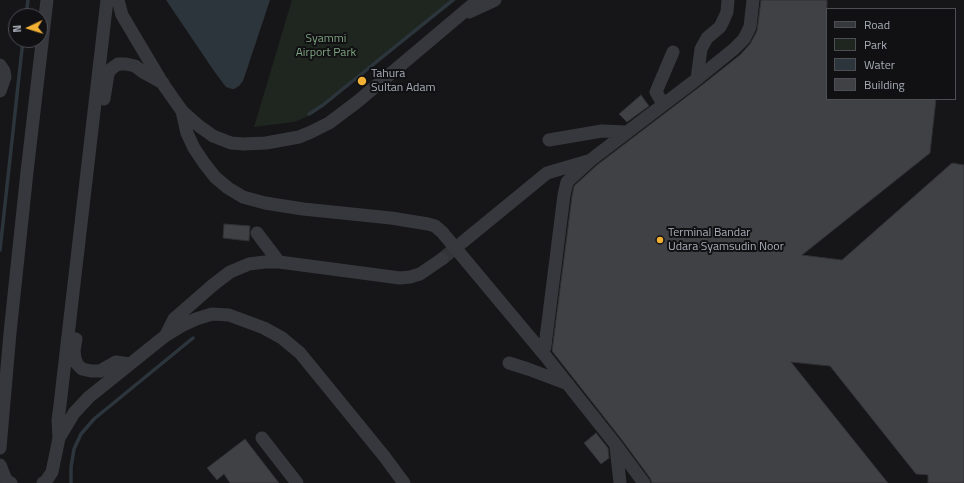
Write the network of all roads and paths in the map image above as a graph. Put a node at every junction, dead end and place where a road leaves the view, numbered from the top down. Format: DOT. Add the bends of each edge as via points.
graph roads {
  1 [pos="47,0"];
  2 [pos="107,0"];
  3 [pos="118,0"];
  4 [pos="478,0"];
  5 [pos="495,0"];
  6 [pos="728,0"];
  7 [pos="753,0"];
  8 [pos="458,17"];
  9 [pos="673,52"];
  10 [pos="0,66"];
  11 [pos="697,79"];
  12 [pos="164,84"];
  13 [pos="0,91"];
  14 [pos="663,104"];
  15 [pos="182,111"];
  16 [pos="627,132"];
  17 [pos="549,140"];
  18 [pos="592,160"];
  19 [pos="258,233"];
  20 [pos="464,241"];
  21 [pos="442,259"];
  22 [pos="279,262"];
  23 [pos="165,336"];
  24 [pos="543,353"];
  25 [pos="509,363"];
  26 [pos="130,364"];
  27 [pos="568,384"];
  28 [pos="59,438"];
  29 [pos="262,438"];
  30 [pos="616,445"];
  31 [pos="0,448"];
  32 [pos="384,456"];
  33 [pos="0,464"];
  34 [pos="11,483"];
  35 [pos="42,483"];
  36 [pos="297,483"];
  37 [pos="404,483"];
  38 [pos="411,483"];
  39 [pos="620,483"];
  40 [pos="644,483"];
  1 -- 31 [label="street"];
  2 -- 28 [label="street" via="58,420"];
  3 -- 12 [label="street" via="122,15"];
  4 -- 8 [label="street"];
  5 -- 8 [label="street"];
  6 -- 11 [label="street" via="727,12 720,27 707,38 701,49"];
  7 -- 11 [label="street" via="750,27 744,39"];
  8 -- 15 [label="street" via="358,102 329,123 299,137 266,143 231,143 213,136"];
  9 -- 14 [label="street" via="656,92"];
  10 -- 13 [label="street" via="4,71"];
  11 -- 14 [label="street"];
  12 -- 15 [label="street"];
  12 -- 26 [label="street" via="135,66 118,64 111,69 106,84 100,131 74,351 77,364 82,369 100,371 116,362"];
  14 -- 16 [label="street"];
  15 -- 24 [label="street" via="187,133 204,164 215,177 243,197 303,209 391,218 435,226"];
  16 -- 17 [label="street" via="602,131"];
  16 -- 18 [label="street"];
  18 -- 20 [label="street" via="547,173"];
  18 -- 24 [label="street" via="567,182"];
  19 -- 22 [label="street"];
  21 -- 22 [label="street" via="420,274 400,278"];
  22 -- 23 [label="street" via="249,264 230,272 174,320"];
  23 -- 26 [label="street"];
  23 -- 32 [label="street" via="189,322 212,314 229,315 264,328 282,338 300,353"];
  24 -- 27 [label="street"];
  25 -- 27 [label="street"];
  26 -- 28 [label="street" via="89,397 74,413"];
  27 -- 30 [label="street"];
  28 -- 35 [label="street" via="52,472"];
  29 -- 36 [label="street"];
  30 -- 39 [label="street"];
  30 -- 40 [label="street"];
  32 -- 37 [label="street"];
  32 -- 38 [label="street"];
  33 -- 34 [label="street" via="6,480"];
}
